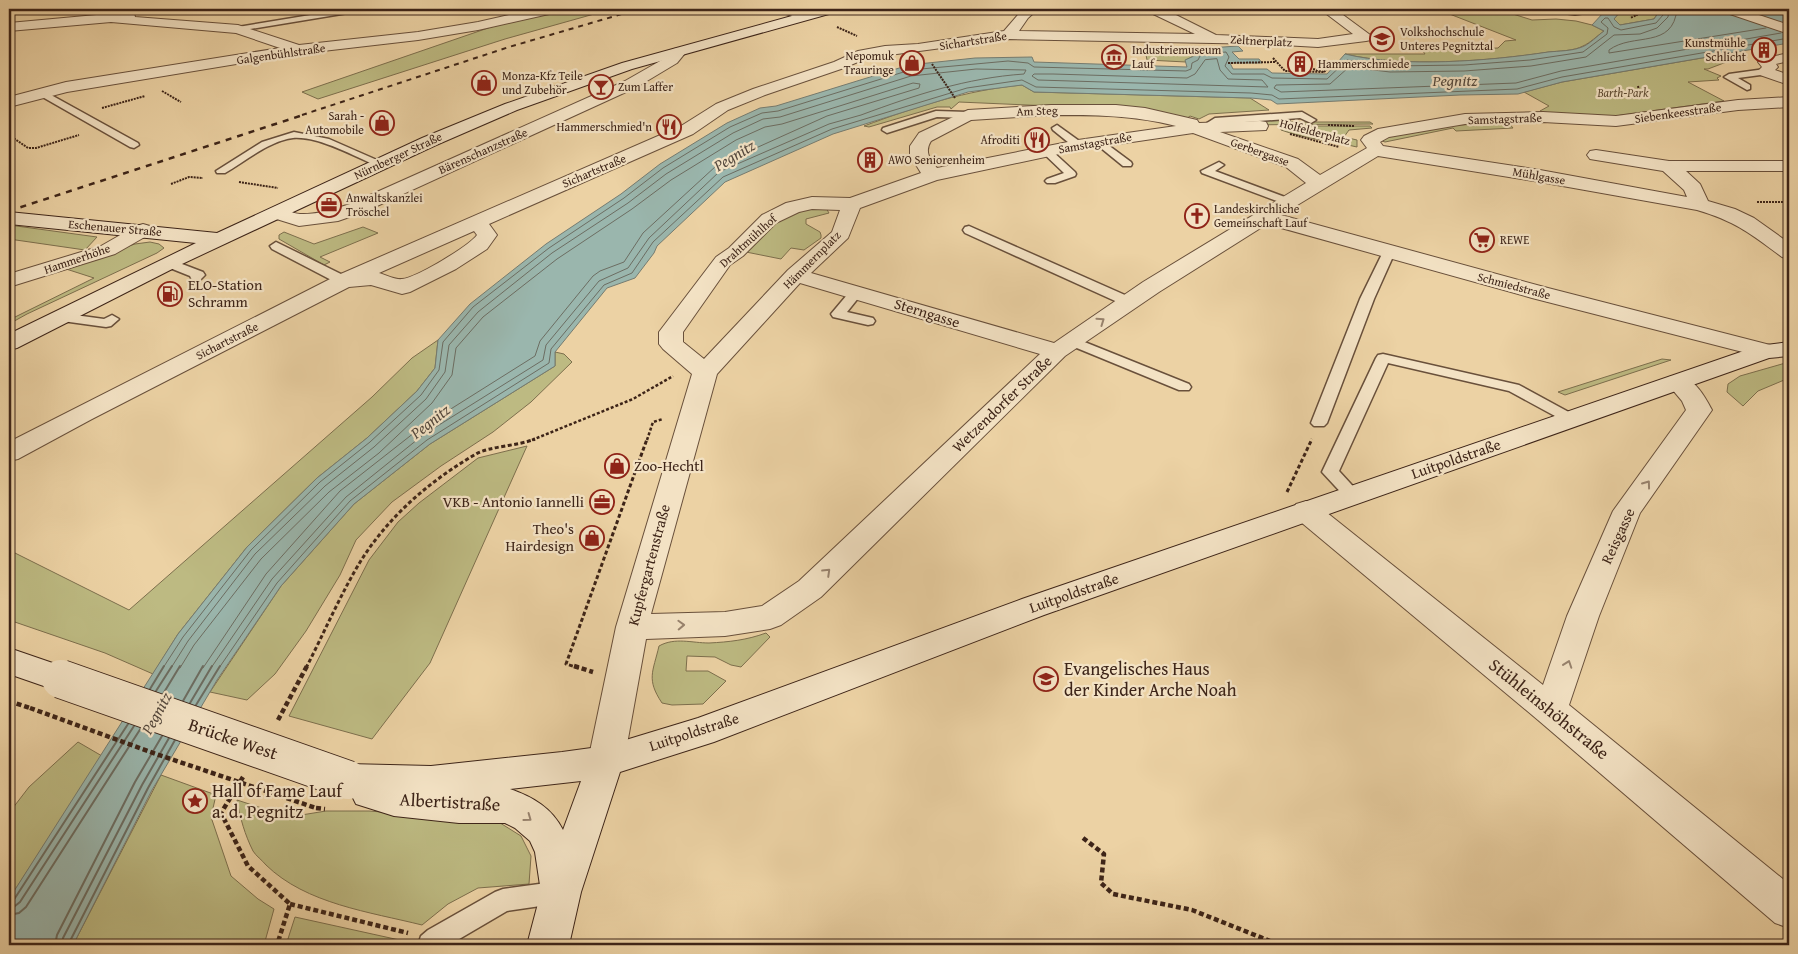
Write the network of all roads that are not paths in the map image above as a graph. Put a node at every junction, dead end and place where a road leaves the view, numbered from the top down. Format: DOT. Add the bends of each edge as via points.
graph roads {
  1 [pos="34,9"];
  2 [pos="360,9"];
  3 [pos="553,9"];
  4 [pos="785,9"];
  5 [pos="1031,9"];
  6 [pos="1154,9"];
  7 [pos="1327,9"];
  8 [pos="1558,9"];
  9 [pos="1592,9"];
  10 [pos="1729,9"];
  11 [pos="837,10"];
  12 [pos="170,11"];
  13 [pos="805,16"];
  14 [pos="112,18"];
  15 [pos="1348,23"];
  16 [pos="33,24"];
  17 [pos="1329,24"];
  18 [pos="1240,26"];
  19 [pos="9,27"];
  20 [pos="1289,27"];
  21 [pos="238,29"];
  22 [pos="1789,30"];
  23 [pos="1009,34"];
  24 [pos="1218,40"];
  25 [pos="1252,40"];
  26 [pos="1305,44"];
  27 [pos="297,50"];
  28 [pos="678,52"];
  29 [pos="1789,57"];
  30 [pos="1765,72"];
  31 [pos="1789,80"];
  32 [pos="1747,87"];
  33 [pos="42,92"];
  34 [pos="9,102"];
  35 [pos="1789,102"];
  36 [pos="968,115"];
  37 [pos="1566,119"];
  38 [pos="1316,123"];
  39 [pos="1260,126"];
  40 [pos="1057,128"];
  41 [pos="1200,128"];
  42 [pos="887,130"];
  43 [pos="1100,142"];
  44 [pos="134,145"];
  45 [pos="1078,145"];
  46 [pos="1047,152"];
  47 [pos="1372,152"];
  48 [pos="1596,156"];
  49 [pos="381,164"];
  50 [pos="1127,164"];
  51 [pos="1219,165"];
  52 [pos="1669,166"];
  53 [pos="1789,166"];
  54 [pos="221,171"];
  55 [pos="932,175"];
  56 [pos="1052,181"];
  57 [pos="1320,184"];
  58 [pos="1289,202"];
  59 [pos="852,204"];
  60 [pos="1700,205"];
  61 [pos="277,213"];
  62 [pos="1264,216"];
  63 [pos="9,218"];
  64 [pos="477,221"];
  65 [pos="144,230"];
  66 [pos="968,230"];
  67 [pos="221,238"];
  68 [pos="276,246"];
  69 [pos="1389,252"];
  70 [pos="1789,253"];
  71 [pos="169,263"];
  72 [pos="796,275"];
  73 [pos="196,277"];
  74 [pos="9,281"];
  75 [pos="344,282"];
  76 [pos="857,292"];
  77 [pos="1128,302"];
  78 [pos="60,316"];
  79 [pos="112,319"];
  80 [pos="868,321"];
  81 [pos="9,343"];
  82 [pos="1064,346"];
  83 [pos="1778,350"];
  84 [pos="699,368"];
  85 [pos="1678,382"];
  86 [pos="1184,387"];
  87 [pos="1572,419"];
  88 [pos="1320,423"];
  89 [pos="9,453"];
  90 [pos="1353,496"];
  91 [pos="1306,511"];
  92 [pos="632,627"];
  93 [pos="9,661"];
  94 [pos="1550,710"];
  95 [pos="606,760"];
  96 [pos="348,780"];
  97 [pos="561,892"];
  98 [pos="1789,909"];
  99 [pos="433,942"];
  100 [pos="548,945"];
  1 -- 16 [label="street"];
  2 -- 21 [label="lane"];
  3 -- 27 [label="street, Galgenbühlstraße" via="448,31"];
  4 -- 13 [label="street"];
  5 -- 23 [label="street"];
  6 -- 24 [label="street"];
  7 -- 15 [label="street"];
  8 -- 9 [label="street"];
  10 -- 22 [label="street"];
  11 -- 13 [label="street, Nürnberger Straße"];
  12 -- 14 [label="street"];
  13 -- 28 [label="street, Nürnberger Straße"];
  14 -- 16 [label="street"];
  14 -- 21 [label="street"];
  15 -- 17 [label="street"];
  15 -- 26 [label="street, Zeltnerplatz" via="1366,37"];
  16 -- 19 [label="street"];
  18 -- 25 [label="street"];
  20 -- 26 [label="street, Zeltnerplatz"];
  21 -- 27 [label="street"];
  23 -- 24 [label="street, Sichartstraße"];
  23 -- 64 [label="street, Sichartstraße" via="857,56 722,107 688,130"];
  24 -- 25 [label="street, Zeltnerplatz"];
  25 -- 26 [label="street, Zeltnerplatz"];
  27 -- 33 [label="street, Galgenbühlstraße"];
  28 -- 49 [label="street, Nürnberger Straße" via="511,106"];
  28 -- 61 [label="street, Bärenschanzstraße" via="672,60 631,84 356,208 338,215 299,220"];
  29 -- 30 [label="street" via="1766,62 1770,67"];
  30 -- 31 [label="street"];
  30 -- 32 [label="lane" via="1729,77"];
  33 -- 34 [label="street, Galgenbühlstraße"];
  33 -- 44 [label="lane"];
  35 -- 37 [label="street, Siebenkeesstraße" via="1738,105 1616,121"];
  36 -- 41 [label="street, Am Steg" via="1116,110 1146,113"];
  36 -- 42 [label="lane" via="936,114"];
  36 -- 55 [label="street, Am Steg" via="925,137 919,146 920,156"];
  37 -- 47 [label="street, Samstagstraße" via="1465,119 1384,133 1370,140"];
  38 -- 41 [label="lane" via="1302,115 1215,121"];
  39 -- 41 [label="street, Samstagstraße"];
  40 -- 45 [label="lane"];
  41 -- 43 [label="street, Samstagstraße"];
  41 -- 57 [label="street, Gerbergasse" via="1292,163"];
  43 -- 45 [label="street, Samstagstraße"];
  43 -- 50 [label="lane"];
  45 -- 46 [label="street, Samstagstraße"];
  46 -- 55 [label="street, Samstagstraße"];
  46 -- 56 [label="lane" via="1071,174"];
  47 -- 57 [label="street, Wetzendorfer Straße"];
  47 -- 60 [label="street, Mühlgasse"];
  48 -- 52 [label="street"];
  49 -- 54 [label="lane" via="307,135 293,135 276,140"];
  49 -- 61 [label="street, Nürnberger Straße"];
  51 -- 58 [label="lane" via="1206,171"];
  52 -- 53 [label="street"];
  52 -- 60 [label="street" via="1693,188"];
  55 -- 59 [label="street"];
  57 -- 58 [label="street, Wetzendorfer Straße"];
  58 -- 62 [label="street, Wetzendorfer Straße"];
  59 -- 72 [label="street, Hämmernplatz" via="842,234"];
  59 -- 84 [label="street, Drahtmühlhof" via="812,203 780,212 723,261 671,332 671,344"];
  60 -- 70 [label="street, Mühlgasse" via="1747,222"];
  61 -- 67 [label="street, Nürnberger Straße"];
  62 -- 69 [label="street, Schmiedstraße"];
  62 -- 77 [label="street, Wetzendorfer Straße"];
  63 -- 65 [label="street, Eschenauer Straße"];
  64 -- 75 [label="street, Sichartstraße"];
  64 -- 75 [label="street" via="487,235 480,245 400,291 372,278"];
  65 -- 67 [label="street, Eschenauer Straße"];
  65 -- 74 [label="street, Hammerhöhe" via="108,250"];
  66 -- 77 [label="lane"];
  67 -- 71 [label="street, Nürnberger Straße"];
  68 -- 75 [label="lane"];
  69 -- 83 [label="street, Schmiedstraße"];
  69 -- 88 [label="lane" via="1367,299"];
  71 -- 73 [label="lane" via="199,274"];
  71 -- 78 [label="street, Nürnberger Straße"];
  72 -- 76 [label="street, Sterngasse"];
  72 -- 84 [label="street, Hämmernplatz"];
  75 -- 89 [label="street, Sichartstraße"];
  76 -- 80 [label="lane" via="838,314"];
  76 -- 82 [label="street, Sterngasse"];
  82 -- 77 [label="street, Wetzendorfer Straße, one-way"];
  78 -- 79 [label="lane" via="106,323"];
  78 -- 81 [label="street, Nürnberger Straße"];
  82 -- 86 [label="lane"];
  92 -- 82 [label="street, Wetzendorfer Straße, one-way" via="725,624 770,616 810,589"];
  83 -- 85 [label="street, Luitpoldstraße"];
  84 -- 92 [label="street, Kupfergartenstraße" via="692,409"];
  85 -- 87 [label="street, Luitpoldstraße"];
  94 -- 85 [label="street, Reisgasse, one-way" via="1568,665 1582,616 1627,511 1699,410"];
  87 -- 90 [label="street, Luitpoldstraße"];
  87 -- 90 [label="lane" via="1514,388 1383,358 1330,472"];
  90 -- 91 [label="street, Luitpoldstraße"];
  91 -- 94 [label="street, Stühleinshöhstraße"];
  91 -- 95 [label="street, Luitpoldstraße" via="1033,607 702,732"];
  92 -- 95 [label="street, Kupfergartenstraße"];
  93 -- 96 [label="street, Brücke West, bridge"];
  94 -- 98 [label="street, Stühleinshöhstraße"];
  95 -- 96 [label="street, Luitpoldstraße" via="431,782"];
  95 -- 97 [label="street, Albertistraße"];
  96 -- 97 [label="street, Albertistraße, one-way" via="368,792 394,800 459,806 510,806 543,829 554,851"];
  97 -- 99 [label="lane" via="503,900"];
  97 -- 100 [label="street, Albertistraße"];
}
